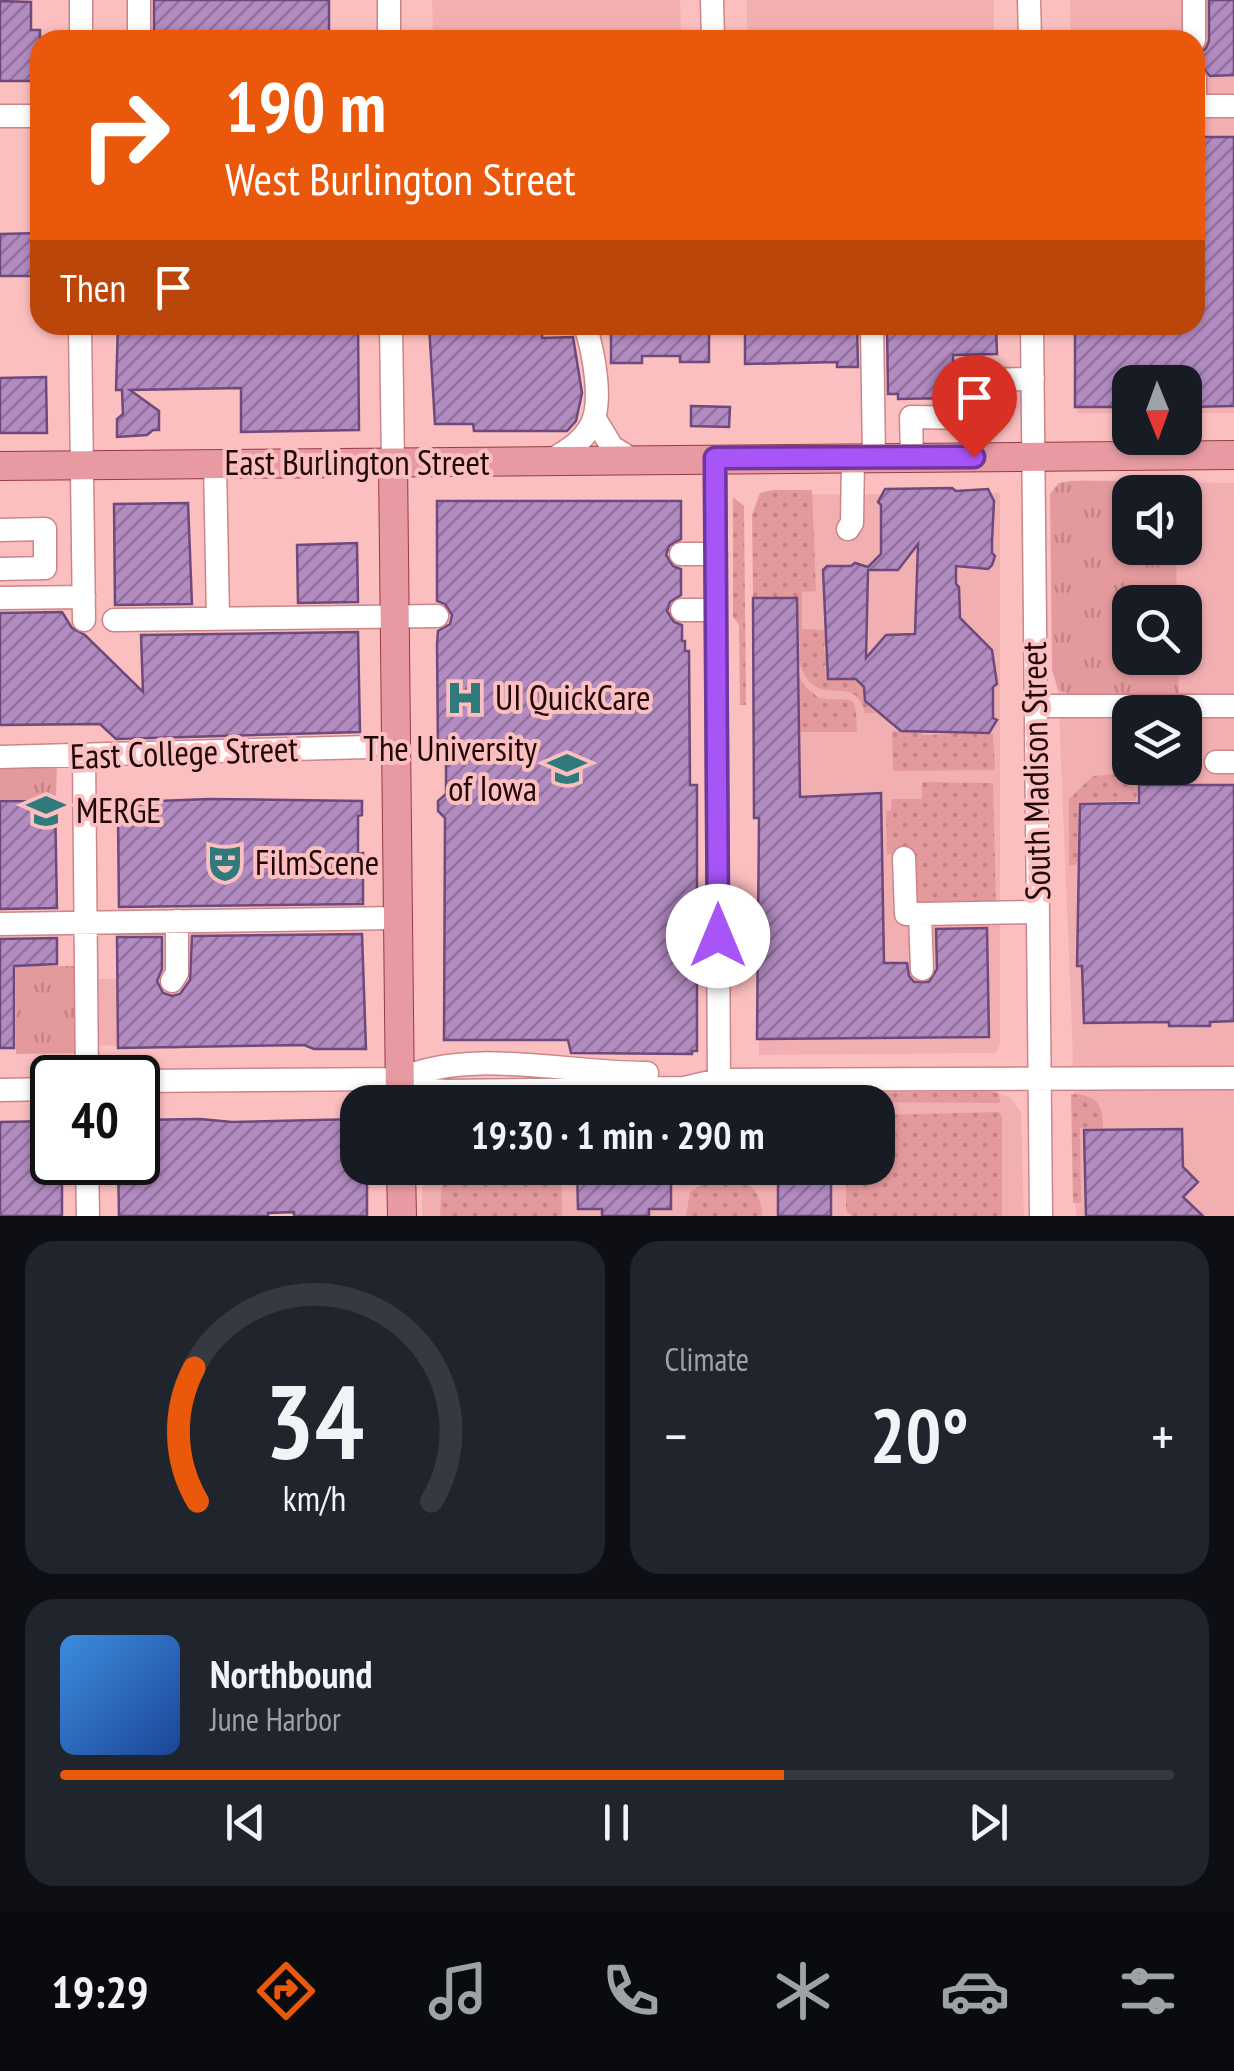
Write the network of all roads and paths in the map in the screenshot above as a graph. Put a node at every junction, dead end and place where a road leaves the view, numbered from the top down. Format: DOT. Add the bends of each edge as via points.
graph roads {
  1 [pos="82,0"];
  2 [pos="139,0"];
  3 [pos="389,0"];
  4 [pos="712,0"];
  5 [pos="1030,0"];
  6 [pos="1194,0"];
  7 [pos="82,30"];
  8 [pos="139,30"];
  9 [pos="389,30"];
  10 [pos="713,30"];
  11 [pos="1030,30"];
  12 [pos="1194,30"];
  13 [pos="1205,106"];
  14 [pos="1234,106"];
  15 [pos="0,116"];
  16 [pos="30,116"];
  17 [pos="80,335"];
  18 [pos="392,335"];
  19 [pos="588,335"];
  20 [pos="871,335"];
  21 [pos="1032,335"];
  22 [pos="1033,379"];
  23 [pos="974,392"];
  24 [pos="595,419"];
  25 [pos="1234,455"];
  26 [pos="974,457"];
  27 [pos="1034,457"];
  28 [pos="715,458"];
  29 [pos="863,458"];
  30 [pos="912,458"];
  31 [pos="633,460"];
  32 [pos="552,461"];
  33 [pos="393,463"];
  34 [pos="215,464"];
  35 [pos="82,465"];
  36 [pos="0,466"];
  37 [pos="848,529"];
  38 [pos="0,530"];
  39 [pos="54,530"];
  40 [pos="83,530"];
  41 [pos="681,554"];
  42 [pos="716,554"];
  43 [pos="0,569"];
  44 [pos="83,571"];
  45 [pos="54,572"];
  46 [pos="0,598"];
  47 [pos="682,610"];
  48 [pos="716,610"];
  49 [pos="394,616"];
  50 [pos="437,616"];
  51 [pos="218,618"];
  52 [pos="114,620"];
  53 [pos="1036,706"];
  54 [pos="1234,706"];
  55 [pos="369,747"];
  56 [pos="84,756"];
  57 [pos="0,757"];
  58 [pos="904,858"];
  59 [pos="1038,912"];
  60 [pos="920,914"];
  61 [pos="398,918"];
  62 [pos="176,921"];
  63 [pos="86,922"];
  64 [pos="0,924"];
  65 [pos="922,970"];
  66 [pos="172,981"];
  67 [pos="87,1055"];
  68 [pos="1040,1078"];
  69 [pos="1234,1078"];
  70 [pos="720,1080"];
  71 [pos="160,1082"];
  72 [pos="400,1085"];
  73 [pos="408,1085"];
  74 [pos="30,1089"];
  75 [pos="340,1089"];
  76 [pos="0,1090"];
  77 [pos="88,1185"];
  78 [pos="401,1185"];
  79 [pos="88,1216"];
  80 [pos="402,1216"];
  81 [pos="1041,1216"];
  1 -- 7 [label="street"];
  2 -- 8 [label="street"];
  3 -- 9 [label="street"];
  4 -- 10 [label="street"];
  5 -- 11 [label="street"];
  6 -- 12 [label="street"];
  13 -- 14 [label="street"];
  15 -- 16 [label="street"];
  17 -- 35 [label="street"];
  18 -- 33 [label="street"];
  19 -- 24 [label="street" via="595,356"];
  20 -- 29 [label="street"];
  21 -- 22 [label="street, South Madison Street"];
  22 -- 23 [label="street" via="975,380"];
  22 -- 27 [label="street, South Madison Street"];
  24 -- 31 [label="street" via="612,447"];
  24 -- 32 [label="street" via="580,441"];
  25 -- 27 [label="main road, East Burlington Street"];
  26 -- 27 [label="main road, East Burlington Street"];
  26 -- 30 [label="main road, East Burlington Street"];
  26 -- 30 [label="street" via="973,418 911,417"];
  27 -- 53 [label="street, South Madison Street"];
  28 -- 29 [label="main road, East Burlington Street"];
  28 -- 31 [label="main road, East Burlington Street"];
  28 -- 42 [label="street"];
  29 -- 30 [label="main road, East Burlington Street"];
  29 -- 37 [label="street"];
  31 -- 32 [label="main road, East Burlington Street"];
  32 -- 33 [label="main road, East Burlington Street"];
  33 -- 34 [label="main road, East Burlington Street"];
  33 -- 49 [label="main road"];
  34 -- 35 [label="main road, East Burlington Street"];
  34 -- 51 [label="street"];
  35 -- 36 [label="main road, East Burlington Street"];
  35 -- 40 [label="street"];
  38 -- 43 [label="street" via="46,529 45,568"];
  39 -- 40 [label="street"];
  40 -- 44 [label="street"];
  41 -- 42 [label="street"];
  42 -- 48 [label="street"];
  44 -- 45 [label="street"];
  44 -- 46 [label="street" via="84,608"];
  47 -- 48 [label="street"];
  48 -- 70 [label="street"];
  49 -- 50 [label="street"];
  49 -- 51 [label="street"];
  49 -- 61 [label="main road"];
  51 -- 52 [label="street"];
  53 -- 54 [label="street"];
  53 -- 59 [label="street, South Madison Street"];
  55 -- 56 [label="street, East College Street"];
  56 -- 57 [label="street, East College Street"];
  56 -- 63 [label="street"];
  58 -- 60 [label="street" via="906,914"];
  59 -- 60 [label="street"];
  59 -- 68 [label="street, South Madison Street"];
  60 -- 65 [label="street"];
  61 -- 62 [label="street"];
  61 -- 72 [label="main road"];
  62 -- 63 [label="street"];
  62 -- 66 [label="street"];
  63 -- 64 [label="street"];
  63 -- 67 [label="street"];
  68 -- 69 [label="street"];
  68 -- 70 [label="street"];
  68 -- 81 [label="street, South Madison Street"];
  70 -- 73 [label="street" via="540,1065 430,1067"];
  71 -- 75 [label="street"];
  74 -- 76 [label="street"];
  77 -- 79 [label="street"];
  78 -- 80 [label="main road"];
}
